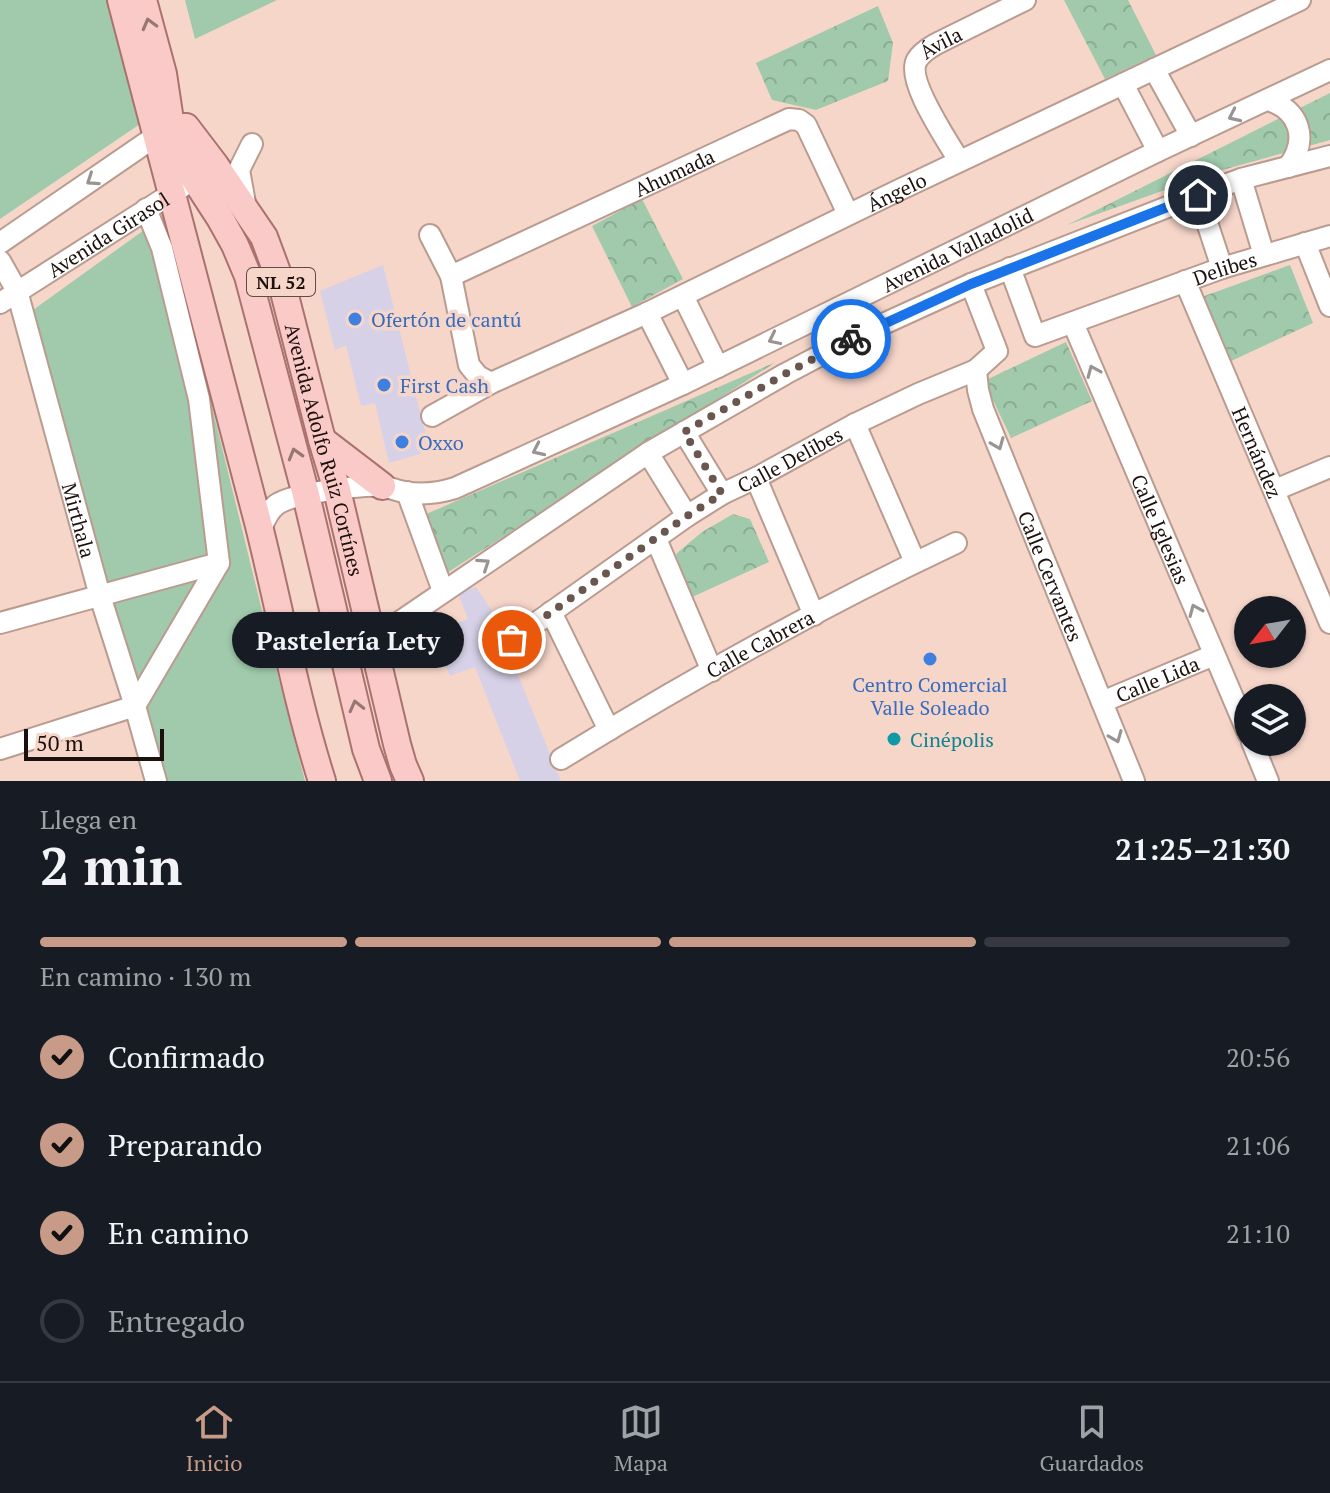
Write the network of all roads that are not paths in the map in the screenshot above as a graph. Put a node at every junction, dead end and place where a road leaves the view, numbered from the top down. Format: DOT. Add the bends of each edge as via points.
graph roads {
  1 [pos="121,0"];
  2 [pos="143,0"];
  3 [pos="1025,0"];
  4 [pos="1300,0"];
  5 [pos="1154,69"];
  6 [pos="1330,70"];
  7 [pos="1123,84"];
  8 [pos="1268,100"];
  9 [pos="171,134"];
  10 [pos="1191,136"];
  11 [pos="252,144"];
  12 [pos="1158,151"];
  13 [pos="1330,156"];
  14 [pos="959,161"];
  15 [pos="1288,167"];
  16 [pos="1241,179"];
  17 [pos="191,181"];
  18 [pos="1198,195"];
  19 [pos="146,209"];
  20 [pos="848,214"];
  21 [pos="253,222"];
  22 [pos="430,235"];
  23 [pos="1330,236"];
  24 [pos="0,243"];
  25 [pos="1305,243"];
  26 [pos="1264,255"];
  27 [pos="0,261"];
  28 [pos="1010,268"];
  29 [pos="1222,268"];
  30 [pos="451,276"];
  31 [pos="1185,281"];
  32 [pos="971,284"];
  33 [pos="683,296"];
  34 [pos="8,297"];
  35 [pos="1330,306"];
  36 [pos="647,313"];
  37 [pos="1073,323"];
  38 [pos="718,367"];
  39 [pos="976,370"];
  40 [pos="491,383"];
  41 [pos="683,384"];
  42 [pos="432,416"];
  43 [pos="855,424"];
  44 [pos="684,432"];
  45 [pos="322,440"];
  46 [pos="648,453"];
  47 [pos="1330,467"];
  48 [pos="756,478"];
  49 [pos="394,489"];
  50 [pos="337,490"];
  51 [pos="1275,490"];
  52 [pos="722,494"];
  53 [pos="306,495"];
  54 [pos="687,516"];
  55 [pos="264,521"];
  56 [pos="656,539"];
  57 [pos="956,543"];
  58 [pos="915,562"];
  59 [pos="219,563"];
  60 [pos="443,591"];
  61 [pos="1325,595"];
  62 [pos="100,596"];
  63 [pos="551,612"];
  64 [pos="814,615"];
  65 [pos="0,623"];
  66 [pos="1330,623"];
  67 [pos="373,640"];
  68 [pos="512,640"];
  69 [pos="1214,655"];
  70 [pos="712,671"];
  71 [pos="1234,701"];
  72 [pos="1102,702"];
  73 [pos="135,706"];
  74 [pos="609,730"];
  75 [pos="0,749"];
  76 [pos="1258,756"];
  77 [pos="561,759"];
  78 [pos="156,781"];
  79 [pos="322,781"];
  80 [pos="331,781"];
  81 [pos="341,781"];
  82 [pos="378,781"];
  83 [pos="410,781"];
  84 [pos="1134,781"];
  85 [pos="1268,781"];
  1 -- 9 [label="main road, Avenida Adolfo Ruiz Cortínes / NL 52" via="148,102"];
  9 -- 2 [label="main road, one-way" via="171,96"];
  3 -- 14 [label="street, Ávila" via="936,44 916,61 918,88"];
  4 -- 5 [label="street, Ángelo"];
  5 -- 7 [label="street, Ángelo"];
  5 -- 10 [label="street"];
  6 -- 8 [label="street, Avenida Valladolid"];
  7 -- 12 [label="street"];
  7 -- 14 [label="street, Ángelo"];
  8 -- 10 [label="street, Avenida Valladolid, one-way"];
  8 -- 15 [label="street" via="1287,109 1298,127 1299,148"];
  9 -- 17 [label="main road, Avenida Adolfo Ruiz Cortínes / NL 52"];
  9 -- 17 [label="main road, Avenida Adolfo Ruiz Cortínes / NL 52"];
  9 -- 24 [label="street, one-way"];
  10 -- 12 [label="street, Avenida Valladolid"];
  11 -- 21 [label="street" via="239,170"];
  12 -- 38 [label="street, Avenida Valladolid, one-way"];
  13 -- 15 [label="street, Avenida Valladolid"];
  14 -- 20 [label="street, Ángelo"];
  15 -- 16 [label="street, Avenida Valladolid"];
  16 -- 18 [label="street, Avenida Valladolid"];
  16 -- 26 [label="street"];
  17 -- 19 [label="street, Avenida Girasol"];
  17 -- 21 [label="main road, Avenida Adolfo Ruiz Cortínes / NL 52"];
  53 -- 17 [label="main road, one-way" via="248,276 220,218"];
  17 -- 55 [label="main road, Avenida Adolfo Ruiz Cortínes / NL 52"];
  18 -- 28 [label="street, Avenida Valladolid"];
  18 -- 29 [label="street"];
  19 -- 34 [label="street, Avenida Girasol"];
  19 -- 59 [label="street" via="162,248 199,399"];
  20 -- 30 [label="street, Ahumada" via="806,125 789,119"];
  20 -- 33 [label="street, Ángelo"];
  21 -- 45 [label="main road, Avenida Adolfo Ruiz Cortínes / NL 52" via="283,288"];
  22 -- 30 [label="street"];
  23 -- 25 [label="street, Delibes"];
  25 -- 26 [label="street, Delibes"];
  25 -- 35 [label="street"];
  26 -- 29 [label="street, Delibes"];
  27 -- 34 [label="street, Mirthala"];
  28 -- 32 [label="street, Avenida Valladolid"];
  28 -- 37 [label="street" via="1035,336"];
  29 -- 31 [label="street, Delibes"];
  30 -- 40 [label="street" via="469,365"];
  31 -- 37 [label="street, Delibes"];
  31 -- 51 [label="street, Hernández"];
  32 -- 39 [label="street, Calle Delibes" via="997,351"];
  32 -- 44 [label="street, Avenida Valladolid" via="829,350"];
  33 -- 36 [label="street, Ángelo"];
  33 -- 38 [label="street"];
  34 -- 62 [label="street, Mirthala"];
  36 -- 40 [label="street, Ángelo"];
  36 -- 41 [label="street"];
  69 -- 37 [label="street, Calle Iglesias, one-way"];
  38 -- 41 [label="street, Avenida Valladolid"];
  39 -- 43 [label="street, Calle Delibes"];
  39 -- 72 [label="street, Calle Cervantes, one-way" via="983,409"];
  40 -- 42 [label="street, Ángelo"];
  41 -- 49 [label="street, Avenida Valladolid, one-way" via="455,488"];
  43 -- 48 [label="street, Calle Delibes"];
  43 -- 58 [label="street"];
  44 -- 46 [label="street, Avenida Valladolid"];
  44 -- 52 [label="street"];
  45 -- 49 [label="main road"];
  45 -- 50 [label="main road, Avenida Adolfo Ruiz Cortínes / NL 52"];
  46 -- 54 [label="street"];
  60 -- 46 [label="street, Avenida Valladolid, one-way"];
  47 -- 51 [label="street"];
  48 -- 52 [label="street, Calle Delibes"];
  48 -- 64 [label="street"];
  49 -- 50 [label="street, Avenida Valladolid"];
  49 -- 60 [label="street"];
  50 -- 53 [label="street, Avenida Valladolid"];
  50 -- 67 [label="main road, Avenida Adolfo Ruiz Cortínes / NL 52"];
  51 -- 61 [label="street, Hernández"];
  52 -- 54 [label="street, Calle Delibes"];
  53 -- 55 [label="street, Avenida Valladolid" via="280,502"];
  82 -- 53 [label="main road, one-way"];
  54 -- 56 [label="street, Calle Delibes"];
  55 -- 79 [label="main road, Avenida Adolfo Ruiz Cortínes / NL 52" via="304,723"];
  55 -- 80 [label="main road"];
  55 -- 81 [label="main road"];
  56 -- 63 [label="street, Calle Delibes"];
  56 -- 70 [label="street"];
  57 -- 58 [label="street, Calle Cabrera"];
  58 -- 64 [label="street, Calle Cabrera"];
  59 -- 62 [label="street"];
  59 -- 73 [label="street"];
  60 -- 67 [label="street, Avenida Valladolid"];
  61 -- 66 [label="street, Hernández"];
  62 -- 65 [label="street"];
  62 -- 73 [label="street, Mirthala"];
  63 -- 68 [label="street, Calle Delibes"];
  63 -- 74 [label="street"];
  64 -- 70 [label="street, Calle Cabrera"];
  67 -- 83 [label="main road, Avenida Adolfo Ruiz Cortínes / NL 52"];
  69 -- 71 [label="street, Calle Iglesias"];
  69 -- 72 [label="street, Calle Lida"];
  70 -- 74 [label="street, Calle Cabrera"];
  72 -- 84 [label="street, Calle Cervantes, one-way"];
  73 -- 75 [label="street"];
  73 -- 78 [label="street, Mirthala"];
  74 -- 77 [label="street, Calle Cabrera"];
  76 -- 85 [label="street"];
}
